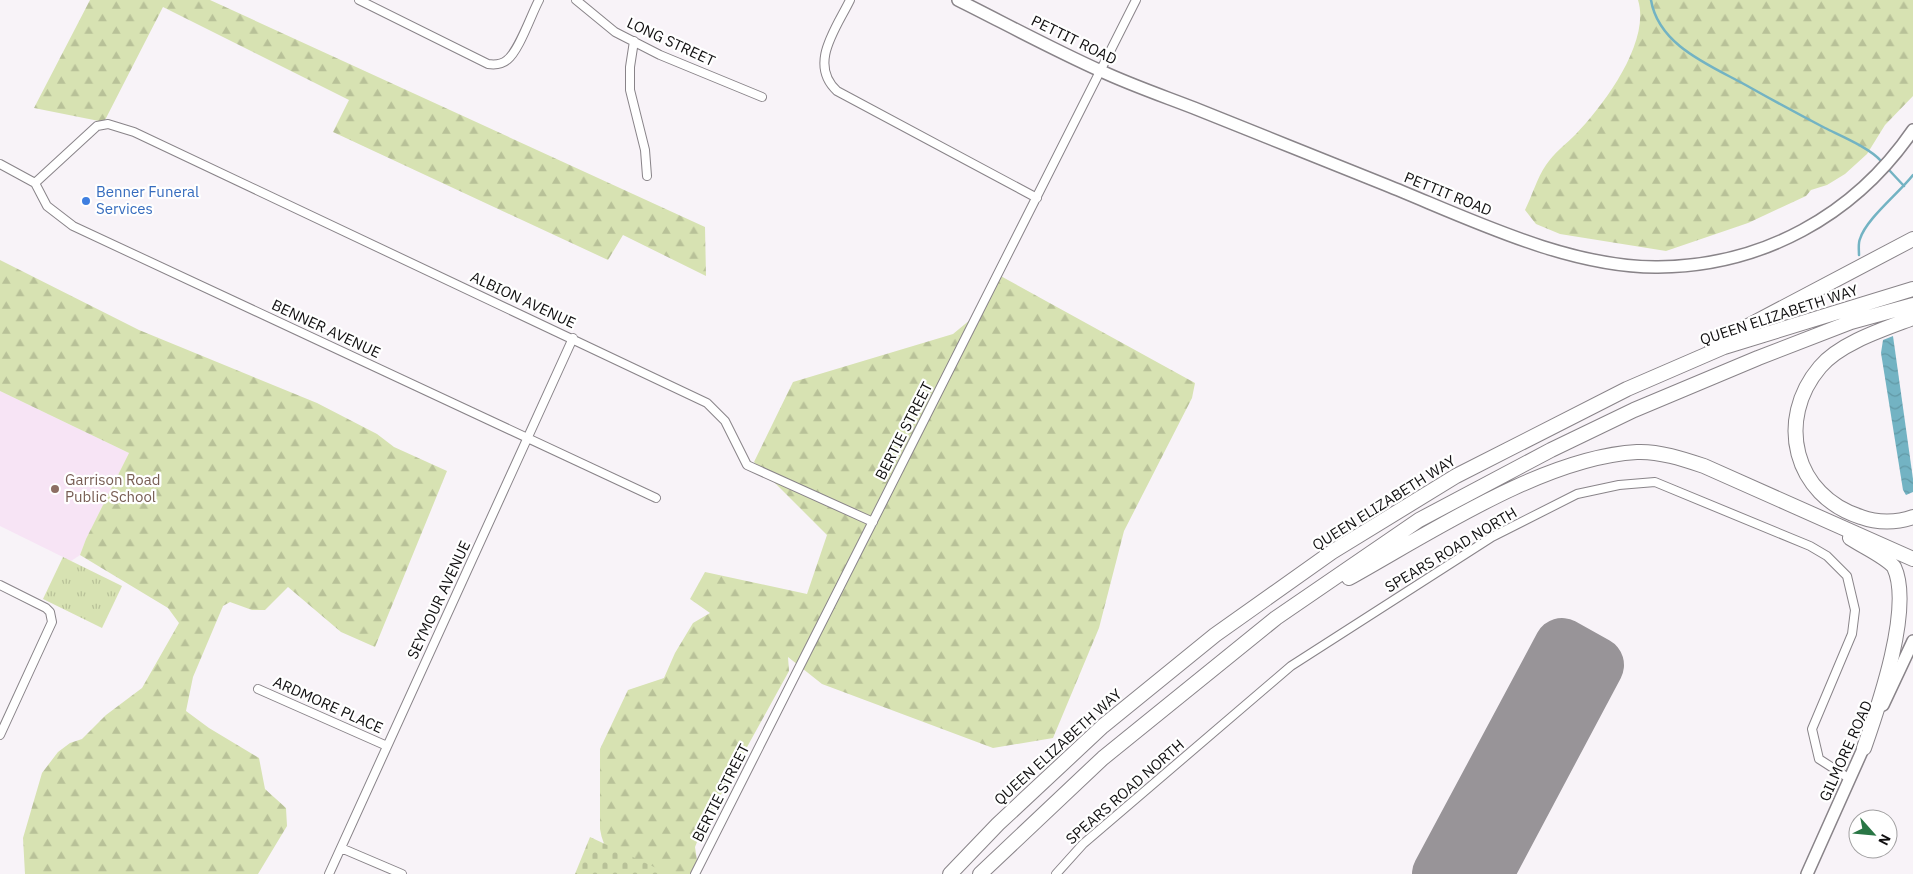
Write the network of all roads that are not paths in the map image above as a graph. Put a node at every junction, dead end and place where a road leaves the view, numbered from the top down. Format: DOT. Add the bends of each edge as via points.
graph roads {
  1 [pos="358,0"];
  2 [pos="538,0"];
  3 [pos="576,0"];
  4 [pos="850,0"];
  5 [pos="958,0"];
  6 [pos="1136,0"];
  7 [pos="634,41"];
  8 [pos="1102,71"];
  9 [pos="762,97"];
  10 [pos="1913,130"];
  11 [pos="0,164"];
  12 [pos="647,176"];
  13 [pos="35,183"];
  14 [pos="1037,198"];
  15 [pos="1913,239"];
  16 [pos="1913,289"];
  17 [pos="1913,304"];
  18 [pos="1913,318"];
  19 [pos="574,338"];
  20 [pos="1627,389"];
  21 [pos="528,438"];
  22 [pos="656,498"];
  23 [pos="1814,514"];
  24 [pos="1913,517"];
  25 [pos="874,522"];
  26 [pos="1913,558"];
  27 [pos="0,585"];
  28 [pos="1276,618"];
  29 [pos="1913,640"];
  30 [pos="258,689"];
  31 [pos="0,734"];
  32 [pos="387,746"];
  33 [pos="1864,748"];
  34 [pos="1850,779"];
  35 [pos="341,848"];
  36 [pos="329,874"];
  37 [pos="402,874"];
  38 [pos="695,874"];
  39 [pos="950,874"];
  40 [pos="980,874"];
  41 [pos="1056,874"];
  42 [pos="1807,874"];
  1 -- 2 [label="street" via="495,65 505,62 512,54"];
  3 -- 7 [label="street, LONG STREET" via="615,32"];
  4 -- 14 [label="street" via="823,57 824,71 837,92"];
  5 -- 8 [label="street, PETTIT ROAD"];
  6 -- 8 [label="street, BERTIE STREET"];
  7 -- 9 [label="street, LONG STREET"];
  7 -- 12 [label="street" via="630,90 645,150"];
  8 -- 10 [label="street, PETTIT ROAD" via="1530,242 1609,264 1695,266 1756,252 1836,212 1869,185"];
  8 -- 14 [label="street, BERTIE STREET"];
  11 -- 13 [label="street"];
  13 -- 19 [label="street, ALBION AVENUE" via="97,126 108,124 134,132"];
  13 -- 21 [label="street, BENNER AVENUE" via="47,206 73,226"];
  14 -- 25 [label="street, BERTIE STREET"];
  15 -- 20 [label="highway"];
  16 -- 20 [label="highway, QUEEN ELIZABETH WAY" via="1724,347"];
  17 -- 28 [label="highway, QUEEN ELIZABETH WAY" via="1851,322 1758,358 1634,410 1551,450 1418,520"];
  18 -- 24 [label="highway" via="1859,340 1821,366 1802,393 1795,425 1804,471 1831,503 1849,514 1870,520 1890,522"];
  19 -- 21 [label="street, SEYMOUR AVENUE"];
  19 -- 25 [label="street, ALBION AVENUE" via="707,404 725,422 747,465"];
  20 -- 39 [label="highway, QUEEN ELIZABETH WAY" via="1456,476 1332,552 1215,635 1102,726"];
  21 -- 22 [label="street, BENNER AVENUE"];
  21 -- 32 [label="street, SEYMOUR AVENUE"];
  23 -- 26 [label="highway"];
  23 -- 28 [label="highway" via="1678,457 1639,452 1596,457 1494,498"];
  23 -- 33 [label="highway" via="1894,567 1904,585 1907,620"];
  25 -- 38 [label="street, BERTIE STREET"];
  27 -- 31 [label="street" via="46,608 52,622"];
  28 -- 40 [label="highway, QUEEN ELIZABETH WAY" via="1103,758"];
  29 -- 33 [label="street, GILMORE ROAD"];
  30 -- 32 [label="street, ARDMORE PLACE"];
  32 -- 35 [label="street, SEYMOUR AVENUE"];
  33 -- 34 [label="street, GILMORE ROAD"];
  34 -- 41 [label="street, SPEARS ROAD NORTH" via="1819,760 1812,729 1852,634 1855,610 1847,576 1827,556 1810,546 1655,482 1619,485 1577,494 1492,537 1291,666 1083,844"];
  34 -- 42 [label="street, GILMORE ROAD"];
  35 -- 36 [label="street, SEYMOUR AVENUE"];
  35 -- 37 [label="street"];
}
